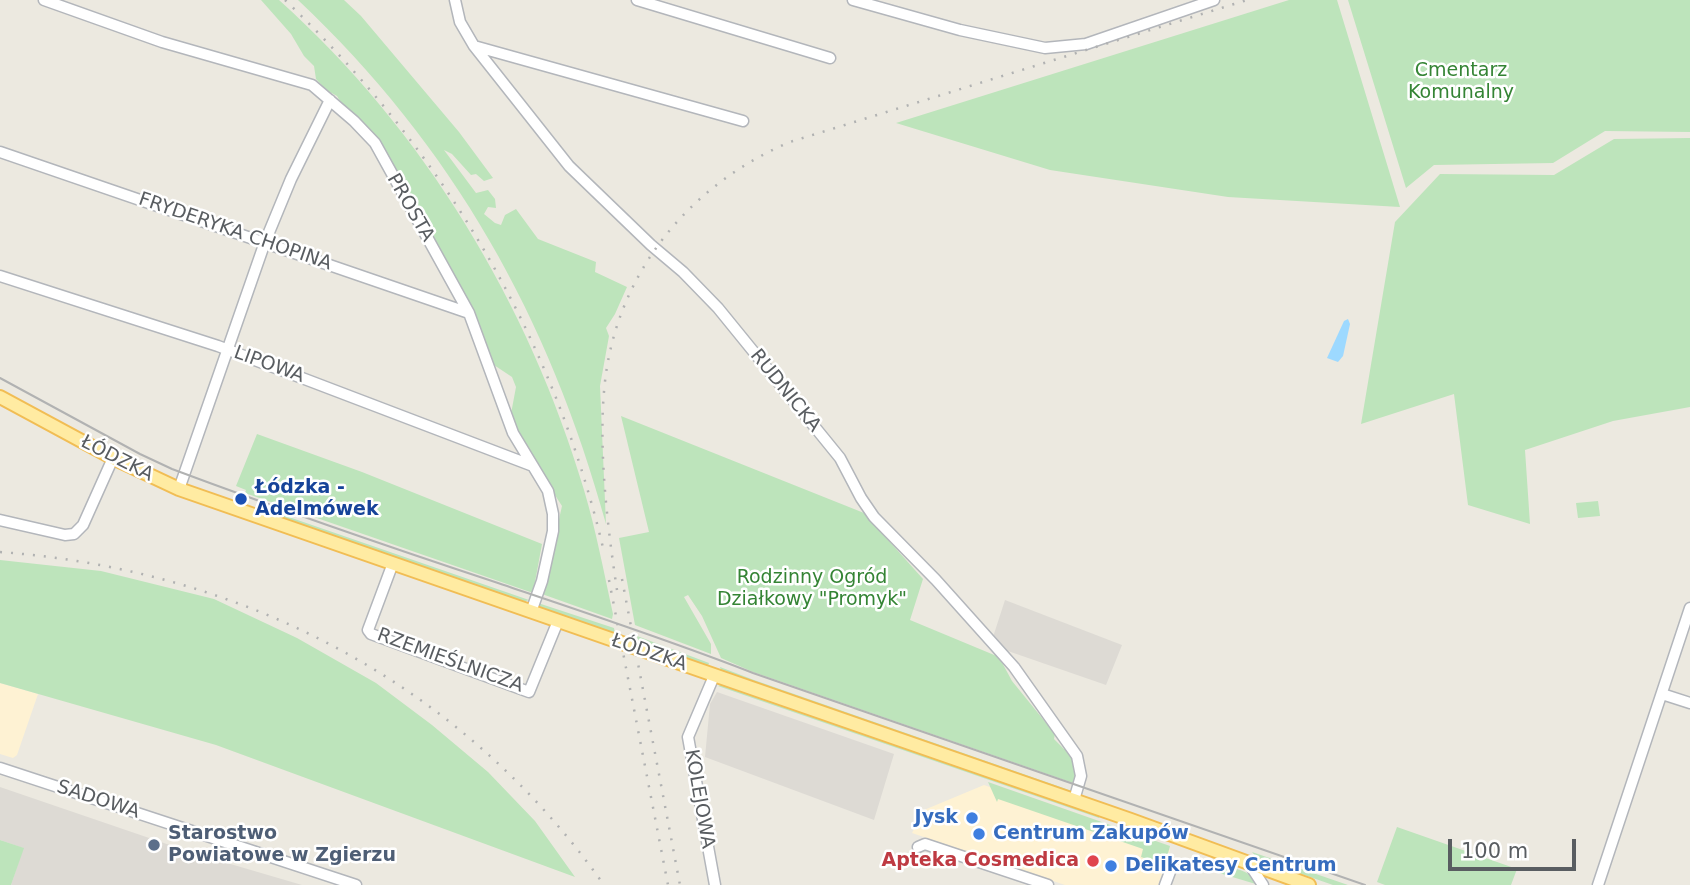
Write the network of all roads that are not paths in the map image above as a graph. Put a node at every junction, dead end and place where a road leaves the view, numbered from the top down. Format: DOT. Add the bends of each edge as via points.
graph roads {
  1 [pos="44,0"];
  2 [pos="454,0"];
  3 [pos="637,0"];
  4 [pos="853,0"];
  5 [pos="1214,0"];
  6 [pos="474,46"];
  7 [pos="830,58"];
  8 [pos="330,100"];
  9 [pos="743,121"];
  10 [pos="0,152"];
  11 [pos="265,242"];
  12 [pos="0,276"];
  13 [pos="469,313"];
  14 [pos="228,351"];
  15 [pos="0,397"];
  16 [pos="113,458"];
  17 [pos="533,466"];
  18 [pos="179,489"];
  19 [pos="0,520"];
  20 [pos="393,563"];
  21 [pos="1690,608"];
  22 [pos="531,612"];
  23 [pos="558,621"];
  24 [pos="714,676"];
  25 [pos="1662,694"];
  26 [pos="1690,703"];
  27 [pos="0,768"];
  28 [pos="1074,800"];
  29 [pos="918,846"];
  30 [pos="1247,862"];
  31 [pos="1173,864"];
  32 [pos="356,885"];
  33 [pos="715,885"];
  34 [pos="1048,885"];
  35 [pos="1165,885"];
  36 [pos="1263,885"];
  37 [pos="1309,885"];
  38 [pos="1598,885"];
  1 -- 8 [label="street, PROSTA" via="162,42 312,85"];
  2 -- 6 [label="street, RUDNICKA"];
  3 -- 7 [label="street"];
  4 -- 5 [label="street" via="1045,48 1086,44"];
  6 -- 9 [label="street"];
  6 -- 28 [label="street, RUDNICKA" via="579,178 718,308 840,458 874,517 1013,667 1077,756 1081,776"];
  8 -- 11 [label="street"];
  8 -- 13 [label="street, PROSTA" via="379,149"];
  10 -- 11 [label="street, FRYDERYKA CHOPINA"];
  11 -- 13 [label="street, FRYDERYKA CHOPINA"];
  11 -- 14 [label="street"];
  12 -- 14 [label="street, LIPOWA"];
  13 -- 17 [label="street, PROSTA" via="513,433"];
  14 -- 17 [label="street, LIPOWA"];
  14 -- 18 [label="street"];
  15 -- 16 [label="main road, ŁÓDZKA"];
  16 -- 18 [label="main road, ŁÓDZKA"];
  16 -- 19 [label="street" via="83,526 74,534"];
  17 -- 22 [label="street, PROSTA" via="548,491 554,522"];
  18 -- 20 [label="main road, ŁÓDZKA"];
  20 -- 22 [label="main road, ŁÓDZKA"];
  20 -- 23 [label="street, RZEMIEŚLNICZA" via="368,630 371,634 529,692"];
  21 -- 25 [label="street"];
  22 -- 23 [label="main road, ŁÓDZKA"];
  23 -- 24 [label="main road, ŁÓDZKA"];
  24 -- 28 [label="main road, ŁÓDZKA"];
  24 -- 33 [label="street, KOLEJOWA" via="688,737"];
  25 -- 26 [label="street"];
  25 -- 38 [label="street"];
  27 -- 32 [label="street, SADOWA"];
  28 -- 30 [label="main road, ŁÓDZKA"];
  29 -- 34 [label="street" via="925,844"];
  30 -- 36 [label="street"];
  30 -- 37 [label="main road, ŁÓDZKA"];
  31 -- 35 [label="street"];
}
